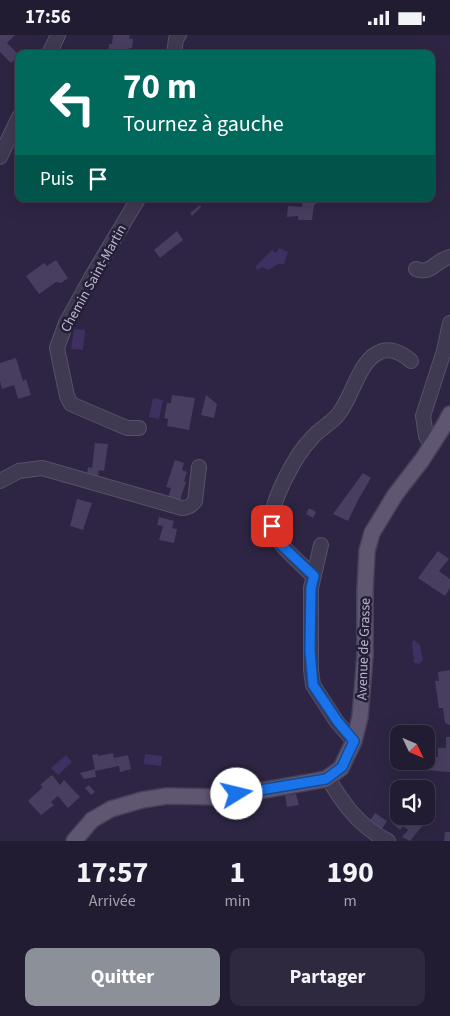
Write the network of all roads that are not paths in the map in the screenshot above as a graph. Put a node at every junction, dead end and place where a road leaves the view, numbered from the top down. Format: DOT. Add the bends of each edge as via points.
graph roads {
  1 [pos="58,35"];
  2 [pos="180,35"];
  3 [pos="51,50"];
  4 [pos="175,50"];
  5 [pos="15,125"];
  6 [pos="0,157"];
  7 [pos="136,202"];
  8 [pos="450,257"];
  9 [pos="416,269"];
  10 [pos="450,323"];
  11 [pos="411,361"];
  12 [pos="450,413"];
  13 [pos="139,428"];
  14 [pos="432,445"];
  15 [pos="198,467"];
  16 [pos="0,481"];
  17 [pos="321,545"];
  18 [pos="314,576"];
  19 [pos="354,741"];
  20 [pos="328,778"];
  21 [pos="74,841"];
  22 [pos="388,841"];
  1 -- 3 [label="street"];
  2 -- 4 [label="street"];
  5 -- 6 [label="street"];
  7 -- 13 [label="street, Chemin Saint-Martin" via="66,323 57,348 71,404 127,428"];
  8 -- 9 [label="street" via="428,271"];
  10 -- 14 [label="street" via="423,416 426,436"];
  11 -- 18 [label="street" via="396,351 374,355 341,412 312,438 284,481 274,506 272,526 276,540"];
  12 -- 14 [label="main road, Avenue de Grasse"];
  14 -- 19 [label="main road, Avenue de Grasse" via="384,512 372,533 367,551 365,656 360,717"];
  15 -- 16 [label="street" via="195,501 187,508 42,468 19,471"];
  17 -- 18 [label="street"];
  18 -- 19 [label="street" via="310,651 313,685"];
  19 -- 20 [label="main road, Avenue de Grasse" via="342,767"];
  20 -- 21 [label="main road" via="220,797 167,796 142,800 111,809 92,820"];
  20 -- 22 [label="street" via="354,816"];
}
